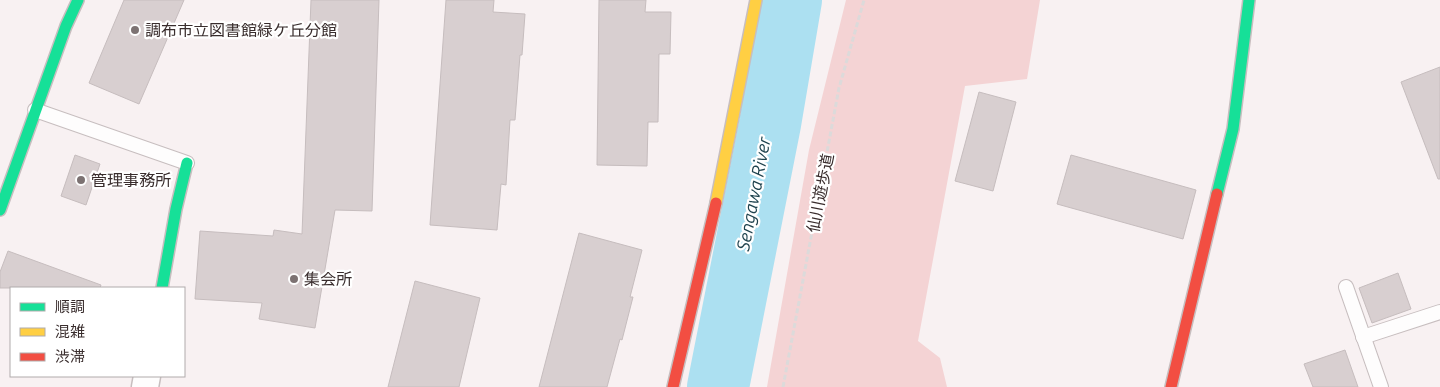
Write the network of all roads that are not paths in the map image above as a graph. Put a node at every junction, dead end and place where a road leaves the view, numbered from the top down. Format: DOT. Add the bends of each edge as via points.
graph roads {
  1 [pos="78,0"];
  2 [pos="756,0"];
  3 [pos="1249,0"];
  4 [pos="35,110"];
  5 [pos="187,163"];
  6 [pos="0,210"];
  7 [pos="162,287"];
  8 [pos="1346,287"];
  9 [pos="1440,312"];
  10 [pos="1364,337"];
  11 [pos="673,387"];
  12 [pos="1170,387"];
  13 [pos="1381,387"];
  1 -- 4 [label="street"];
  2 -- 11 [label="street" via="717,200"];
  3 -- 12 [label="street" via="1233,129"];
  4 -- 5 [label="lane"];
  4 -- 6 [label="street"];
  5 -- 7 [label="street"];
  8 -- 10 [label="lane"];
  9 -- 10 [label="lane"];
  10 -- 13 [label="lane"];
}
